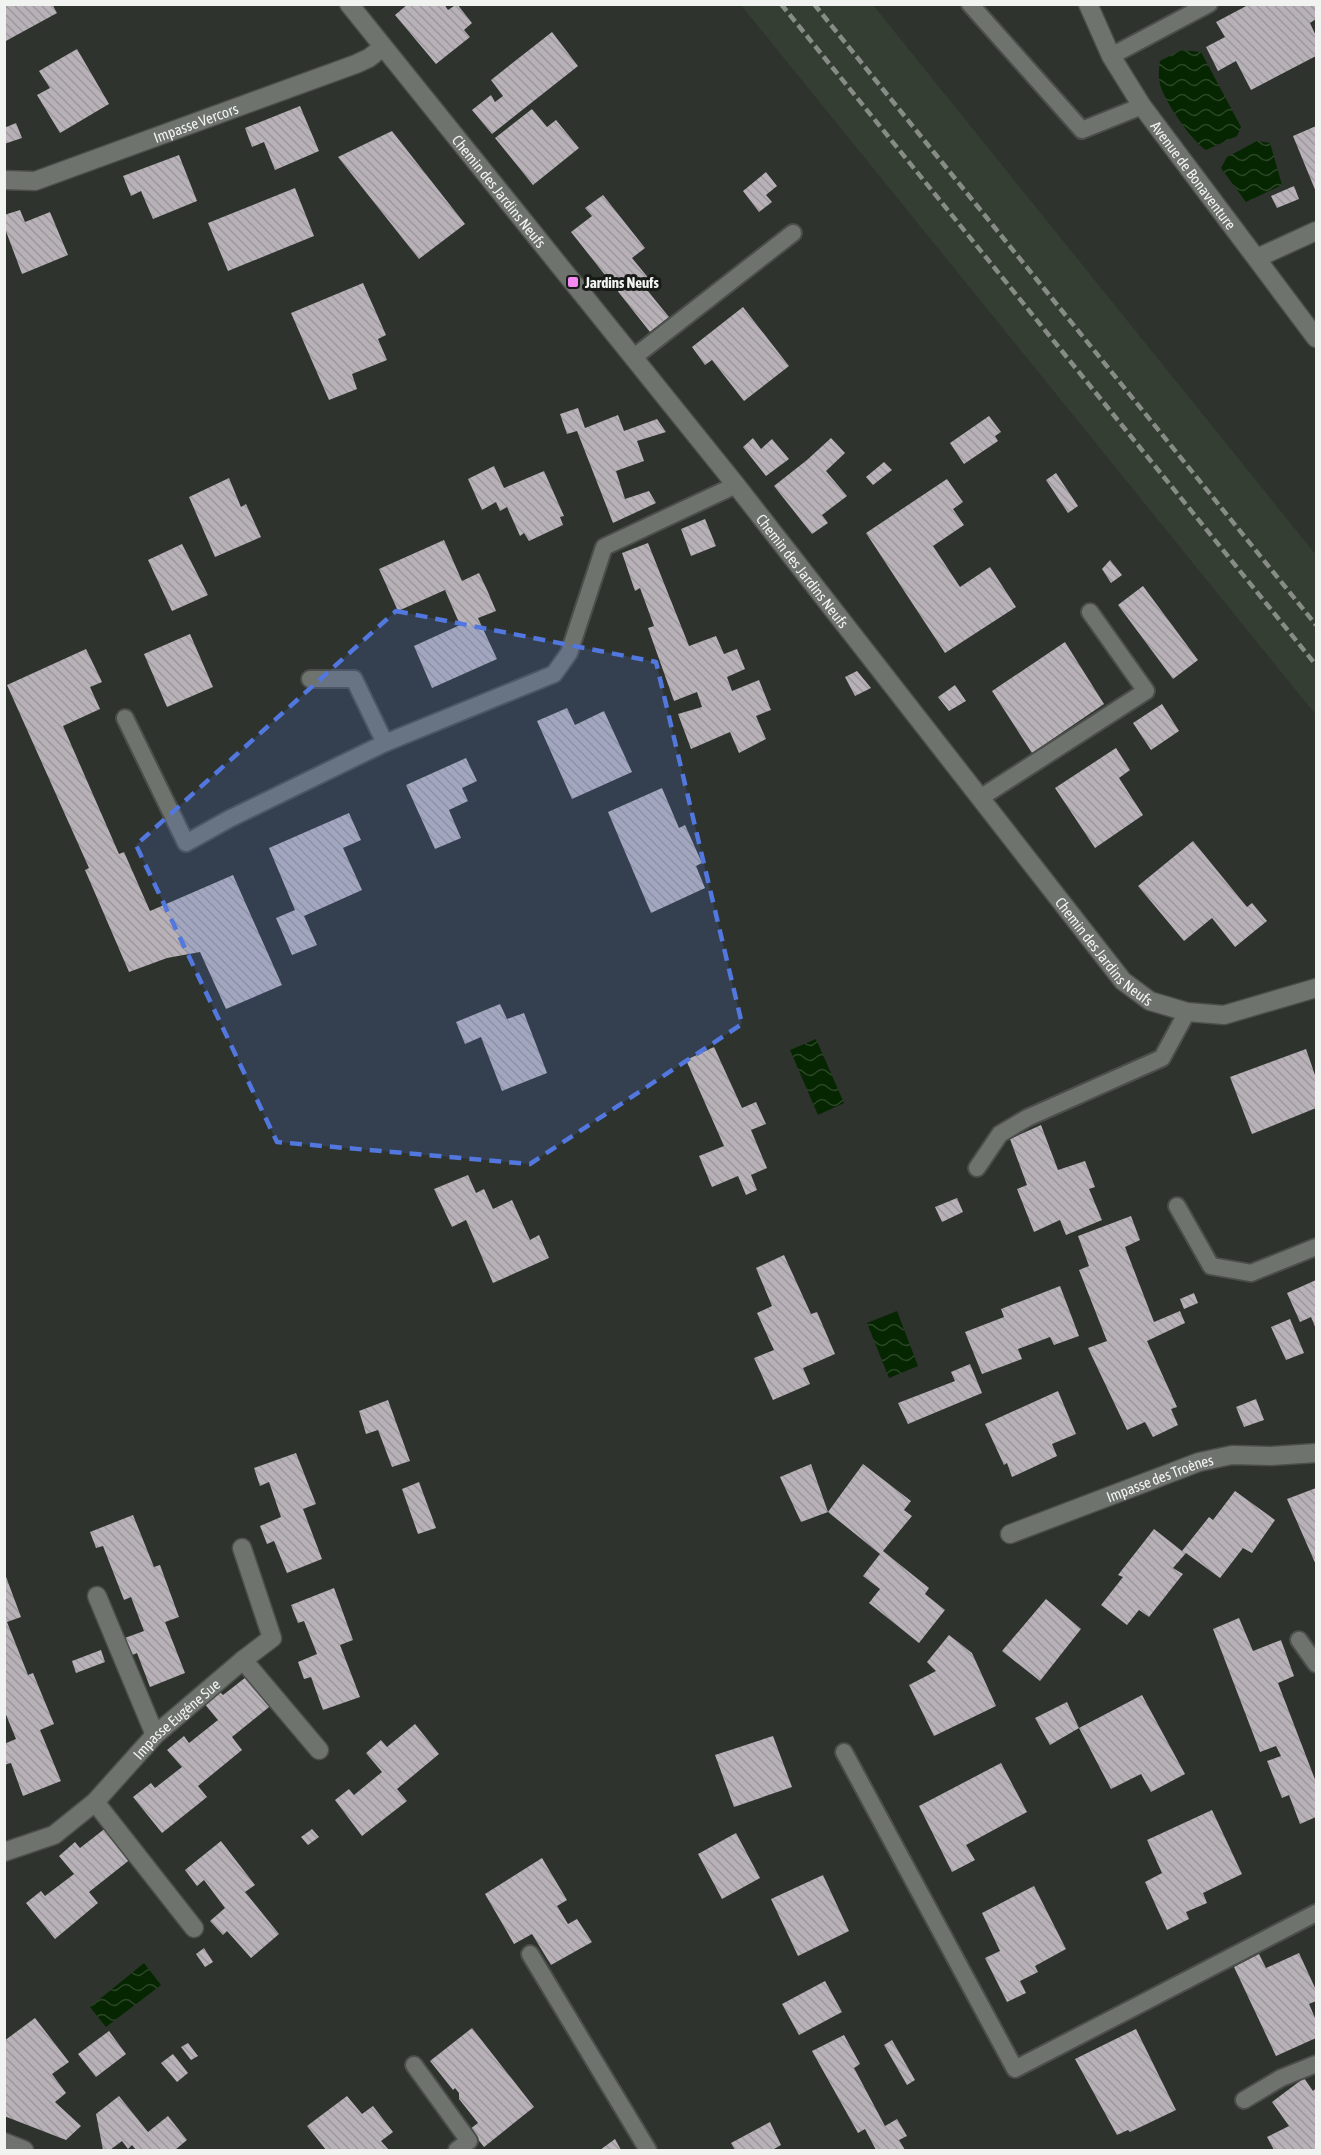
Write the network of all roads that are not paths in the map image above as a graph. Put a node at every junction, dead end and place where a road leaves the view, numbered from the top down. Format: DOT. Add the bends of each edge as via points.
graph roads {
  1 [pos="349,4"];
  2 [pos="970,4"];
  3 [pos="1088,4"];
  4 [pos="1209,4"];
  5 [pos="383,47"];
  6 [pos="1111,56"];
  7 [pos="1142,106"];
  8 [pos="4,180"];
  9 [pos="1317,231"];
  10 [pos="793,233"];
  11 [pos="1257,258"];
  12 [pos="1317,338"];
  13 [pos="634,357"];
  14 [pos="736,485"];
  15 [pos="1090,612"];
  16 [pos="310,678"];
  17 [pos="126,718"];
  18 [pos="385,743"];
  19 [pos="980,798"];
  20 [pos="1317,988"];
  21 [pos="1187,1012"];
  22 [pos="977,1168"];
  23 [pos="1177,1206"];
  24 [pos="1317,1247"];
  25 [pos="1317,1453"];
  26 [pos="1010,1534"];
  27 [pos="242,1548"];
  28 [pos="97,1596"];
  29 [pos="1299,1640"];
  30 [pos="243,1660"];
  31 [pos="1317,1664"];
  32 [pos="155,1735"];
  33 [pos="320,1750"];
  34 [pos="844,1752"];
  35 [pos="95,1802"];
  36 [pos="4,1852"];
  37 [pos="1317,1913"];
  38 [pos="194,1928"];
  39 [pos="530,1954"];
  40 [pos="1317,2064"];
  41 [pos="414,2065"];
  42 [pos="1244,2100"];
  43 [pos="4,2142"];
  44 [pos="24,2151"];
  45 [pos="457,2151"];
  46 [pos="648,2151"];
  1 -- 5 [label="street, Chemin des Jardins Neufs"];
  2 -- 7 [label="lane" via="1082,130"];
  3 -- 6 [label="street, Avenue de Bonaventure"];
  4 -- 6 [label="lane"];
  5 -- 8 [label="street, Impasse Vercors" via="356,64 35,181"];
  5 -- 13 [label="street, Chemin des Jardins Neufs"];
  6 -- 7 [label="street, Avenue de Bonaventure"];
  7 -- 11 [label="street, Avenue de Bonaventure"];
  9 -- 11 [label="street"];
  10 -- 13 [label="lane"];
  11 -- 12 [label="street, Avenue de Bonaventure"];
  13 -- 14 [label="street, Chemin des Jardins Neufs"];
  14 -- 18 [label="lane" via="604,547 569,653 554,674"];
  14 -- 19 [label="street, Chemin des Jardins Neufs"];
  15 -- 19 [label="lane" via="1146,691"];
  16 -- 18 [label="lane" via="354,679"];
  17 -- 18 [label="lane" via="186,843"];
  19 -- 21 [label="street, Chemin des Jardins Neufs" via="1123,981 1150,1000"];
  20 -- 21 [label="street, Chemin des Jardins Neufs" via="1224,1015"];
  21 -- 22 [label="lane" via="1162,1058 1000,1134"];
  23 -- 24 [label="lane" via="1211,1266 1251,1273"];
  25 -- 26 [label="street, Impasse des Troènes" via="1232,1455 1199,1462"];
  27 -- 30 [label="street, Impasse Eugéne Sue" via="272,1638"];
  28 -- 32 [label="street"];
  29 -- 31 [label="lane"];
  30 -- 32 [label="street, Impasse Eugéne Sue"];
  30 -- 33 [label="street"];
  32 -- 35 [label="street, Impasse Eugéne Sue"];
  34 -- 37 [label="lane" via="1015,2069"];
  35 -- 36 [label="street, Impasse Eugéne Sue" via="54,1835"];
  35 -- 38 [label="street"];
  39 -- 46 [label="lane"];
  40 -- 42 [label="lane" via="1281,2078"];
  41 -- 45 [label="lane" via="469,2141"];
  43 -- 44 [label="street"];
}
